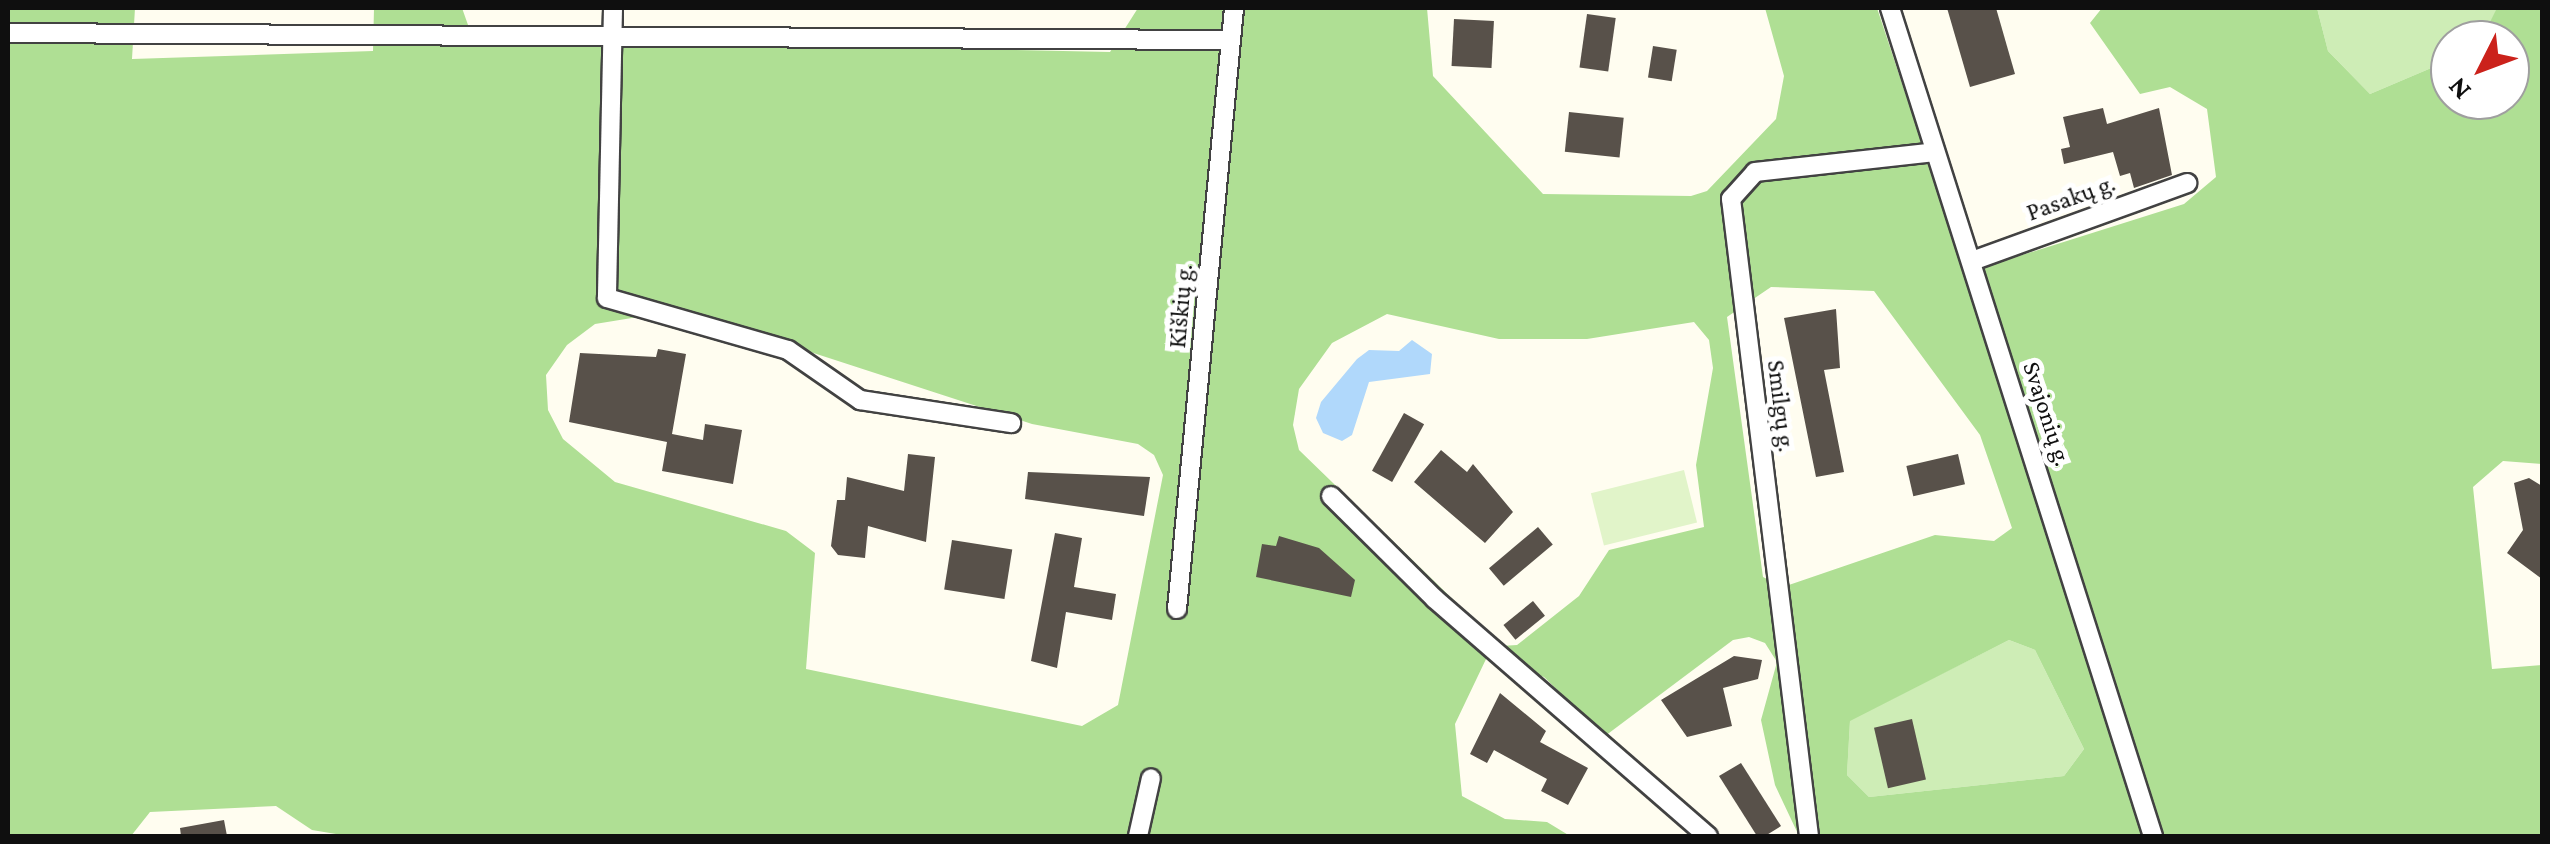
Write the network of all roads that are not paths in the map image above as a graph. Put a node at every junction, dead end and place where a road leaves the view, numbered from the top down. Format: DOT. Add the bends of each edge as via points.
graph roads {
  1 [pos="613,8"];
  2 [pos="1234,8"];
  3 [pos="1890,8"];
  4 [pos="8,33"];
  5 [pos="613,36"];
  6 [pos="1228,40"];
  7 [pos="1934,152"];
  8 [pos="2187,183"];
  9 [pos="1972,261"];
  10 [pos="1011,423"];
  11 [pos="1331,496"];
  12 [pos="1177,609"];
  13 [pos="1151,778"];
  14 [pos="1138,836"];
  15 [pos="1708,836"];
  16 [pos="1809,836"];
  17 [pos="2153,836"];
  1 -- 5 [label="street"];
  2 -- 6 [label="street, Kiškių g."];
  3 -- 7 [label="street, Svajonių g."];
  4 -- 5 [label="street"];
  5 -- 6 [label="street"];
  5 -- 10 [label="street" via="608,298 788,350 860,400"];
  6 -- 12 [label="street, Kiškių g."];
  7 -- 9 [label="street, Svajonių g."];
  7 -- 16 [label="street, Smilgų g." via="1756,172 1730,199"];
  8 -- 9 [label="street, Pasakų g."];
  9 -- 17 [label="street, Svajonių g."];
  11 -- 15 [label="street" via="1435,600"];
  13 -- 14 [label="street"];
}
